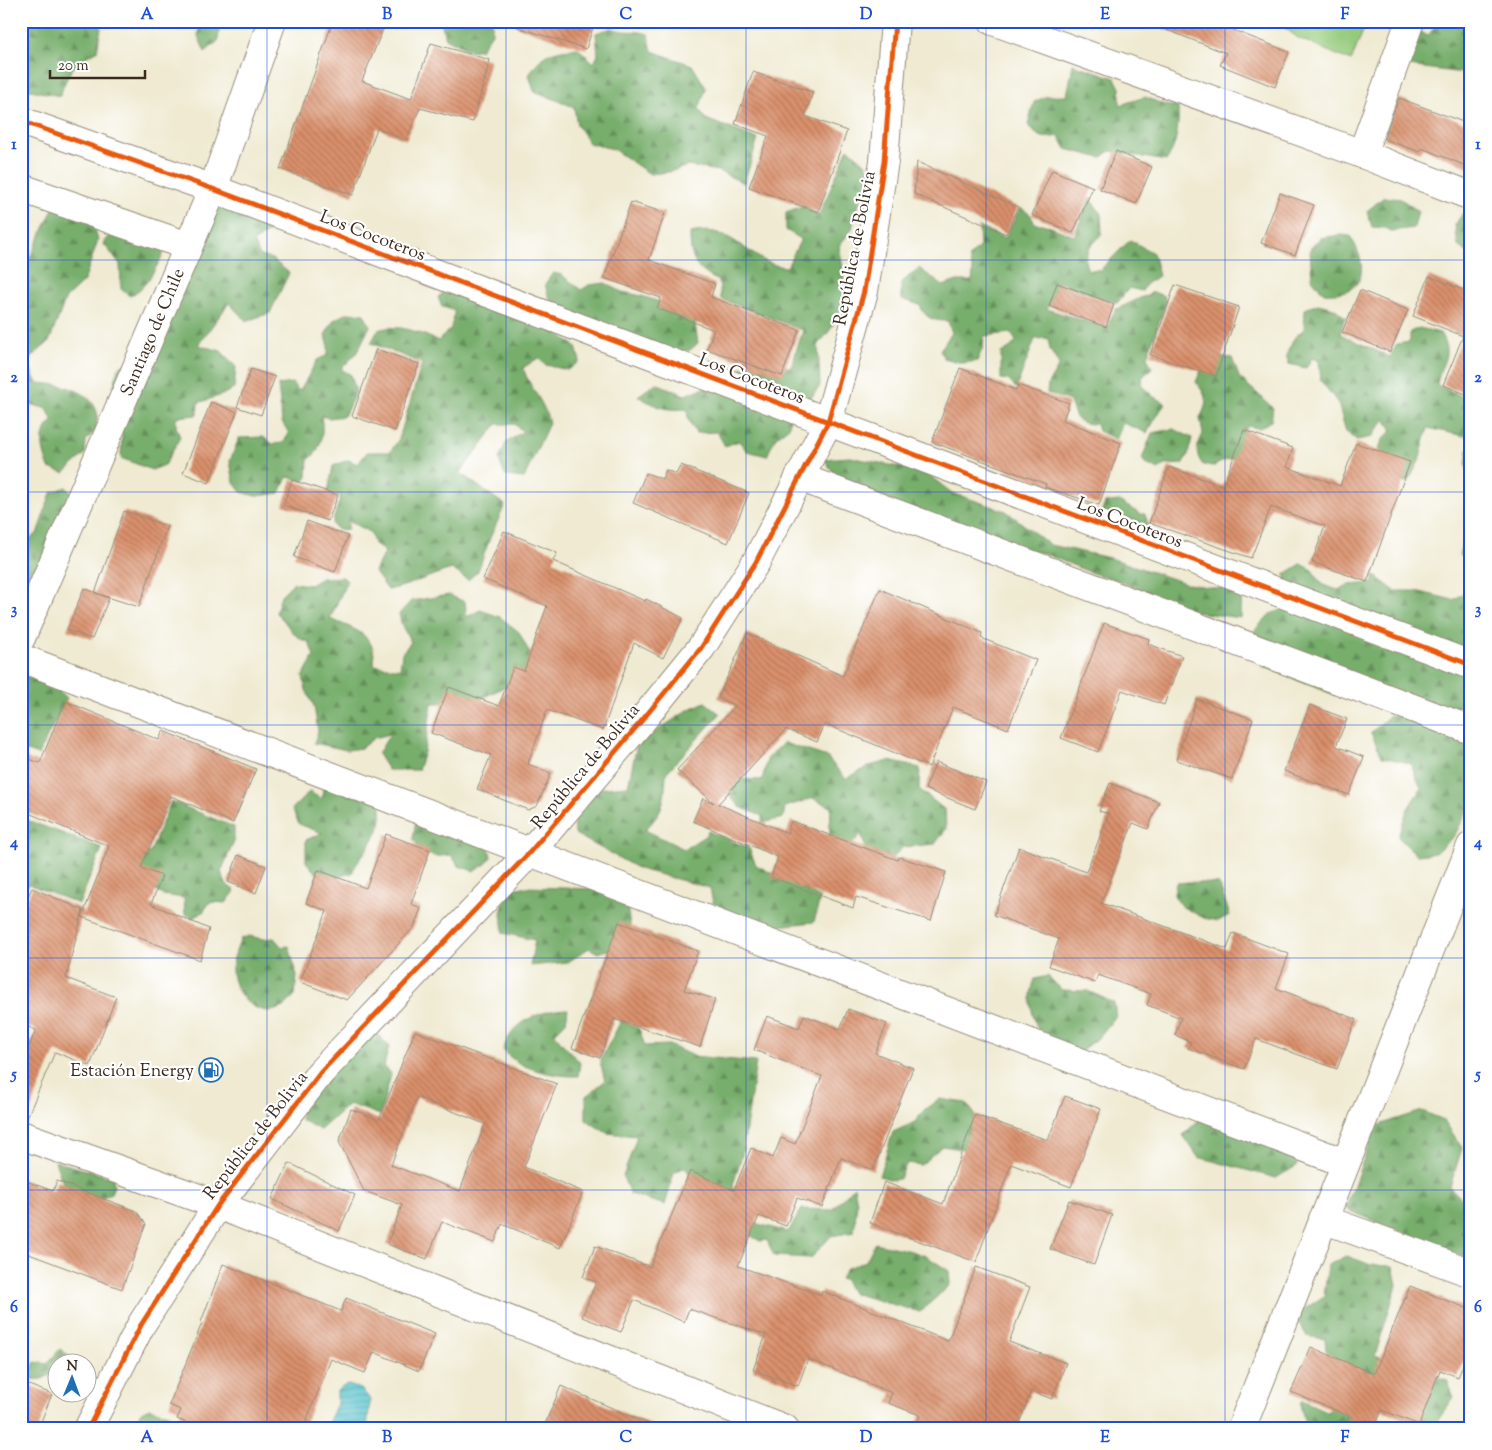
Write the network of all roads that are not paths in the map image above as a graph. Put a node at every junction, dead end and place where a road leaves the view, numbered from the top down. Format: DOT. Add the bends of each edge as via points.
graph roads {
  1 [pos="272,21"];
  2 [pos="896,21"];
  3 [pos="993,21"];
  4 [pos="1410,21"];
  5 [pos="21,121"];
  6 [pos="1362,154"];
  7 [pos="21,188"];
  8 [pos="213,189"];
  9 [pos="1471,196"];
  10 [pos="188,246"];
  11 [pos="828,422"];
  12 [pos="800,477"];
  13 [pos="21,638"];
  14 [pos="21,658"];
  15 [pos="1471,665"];
  16 [pos="1471,730"];
  17 [pos="1471,846"];
  18 [pos="530,852"];
  19 [pos="21,1135"];
  20 [pos="1345,1164"];
  21 [pos="218,1205"];
  22 [pos="1324,1219"];
  23 [pos="1471,1273"];
  24 [pos="88,1429"];
  25 [pos="785,1429"];
  26 [pos="1240,1429"];
  1 -- 8 [label="street, Santiago de Chile"];
  2 -- 11 [label="street, República de Bolivia" via="884,162 864,290"];
  3 -- 6 [label="street"];
  4 -- 6 [label="street"];
  5 -- 8 [label="street, Los Cocoteros"];
  6 -- 9 [label="street"];
  7 -- 10 [label="street"];
  8 -- 10 [label="street, Santiago de Chile"];
  8 -- 11 [label="street, Los Cocoteros"];
  10 -- 13 [label="street, Santiago de Chile"];
  11 -- 12 [label="street, República de Bolivia"];
  11 -- 15 [label="street, Los Cocoteros"];
  12 -- 16 [label="street"];
  12 -- 18 [label="street, República de Bolivia" via="756,562 701,648"];
  14 -- 18 [label="street"];
  17 -- 20 [label="street"];
  18 -- 20 [label="street"];
  18 -- 21 [label="street, República de Bolivia" via="321,1072"];
  19 -- 21 [label="street"];
  20 -- 22 [label="street"];
  21 -- 24 [label="street, República de Bolivia" via="141,1325"];
  21 -- 25 [label="street"];
  22 -- 23 [label="street"];
  22 -- 26 [label="street"];
}
